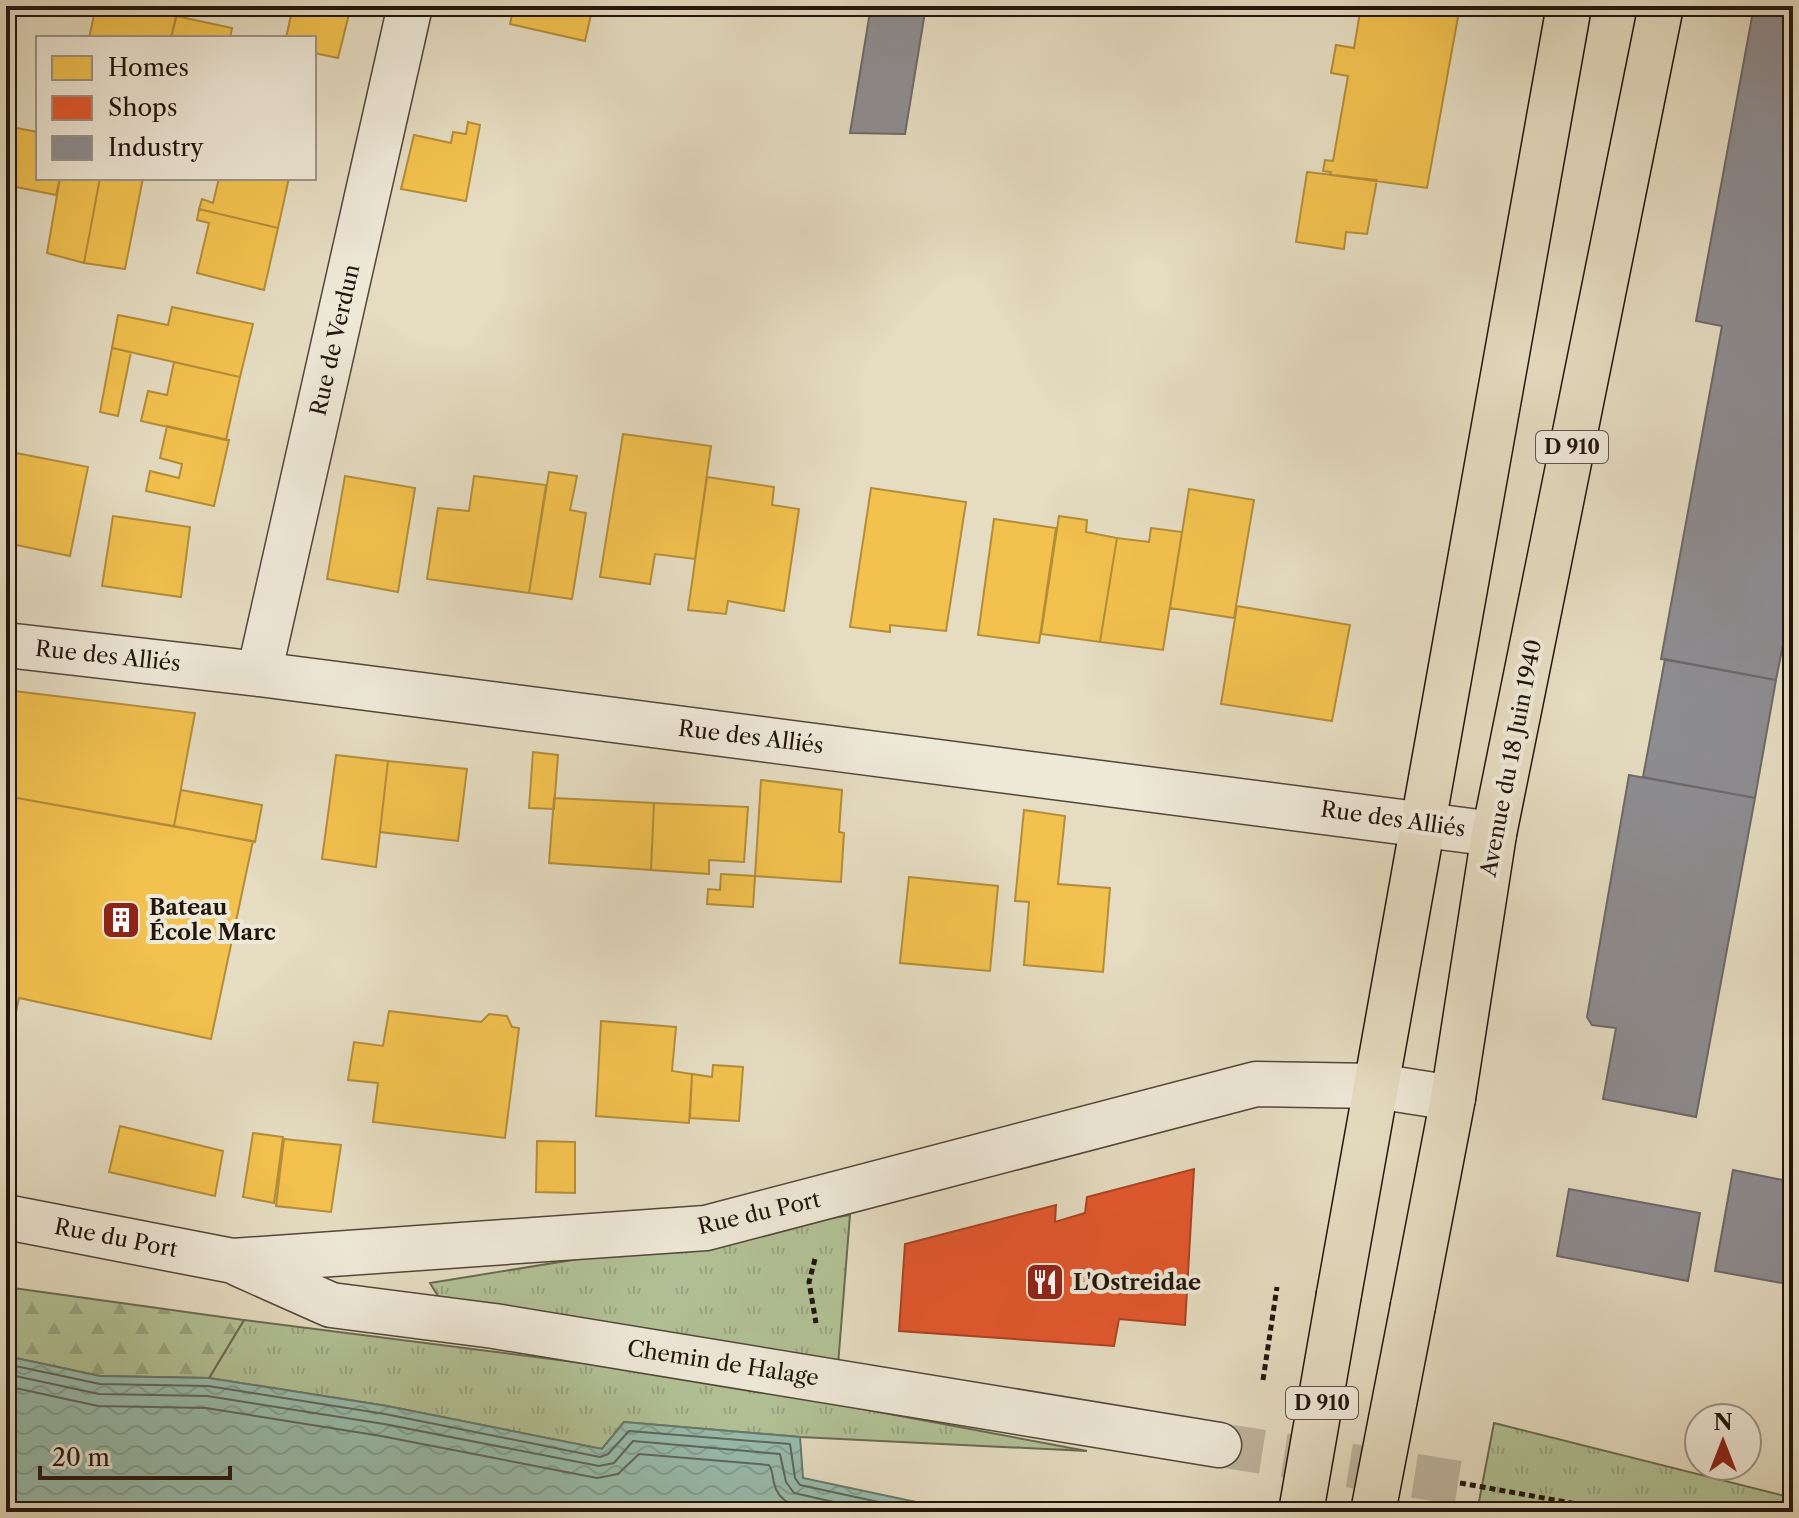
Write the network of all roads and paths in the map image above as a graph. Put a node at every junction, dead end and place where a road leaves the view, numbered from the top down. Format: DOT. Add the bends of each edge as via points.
graph roads {
  1 [pos="410,6"];
  2 [pos="1569,6"];
  3 [pos="1661,6"];
  4 [pos="6,645"];
  5 [pos="259,674"];
  6 [pos="1423,822"];
  7 [pos="1494,834"];
  8 [pos="1376,1086"];
  9 [pos="1453,1098"];
  10 [pos="834,1196"];
  11 [pos="6,1217"];
  12 [pos="233,1261"];
  13 [pos="827,1380"];
  14 [pos="1219,1445"];
  15 [pos="1460,1483"];
  16 [pos="1301,1512"];
  17 [pos="1373,1512"];
  18 [pos="1622,1512"];
  1 -- 5 [label="street, Rue de Verdun"];
  2 -- 6 [label="main road, D 910"];
  3 -- 7 [label="main road, Avenue du 18 Juin 1940 / D 910"];
  4 -- 5 [label="street, Rue des Alliés"];
  5 -- 6 [label="street, Rue des Alliés"];
  6 -- 7 [label="street, Rue des Alliés"];
  6 -- 8 [label="main road, D 910"];
  7 -- 9 [label="main road, Avenue du 18 Juin 1940 / D 910"];
  8 -- 9 [label="street, Rue du Port"];
  8 -- 10 [label="street, Rue du Port" via="1256,1084"];
  8 -- 16 [label="main road, D 910, bridge"];
  9 -- 17 [label="main road, Avenue du 18 Juin 1940 / D 910, bridge"];
  10 -- 12 [label="street, Rue du Port" via="706,1228"];
  10 -- 13 [label="path" via="809,1282"];
  11 -- 12 [label="street, Rue du Port"];
  12 -- 13 [label="street, Chemin de Halage" via="331,1305"];
  13 -- 14 [label="street, Chemin de Halage"];
  15 -- 18 [label="path"];
}
